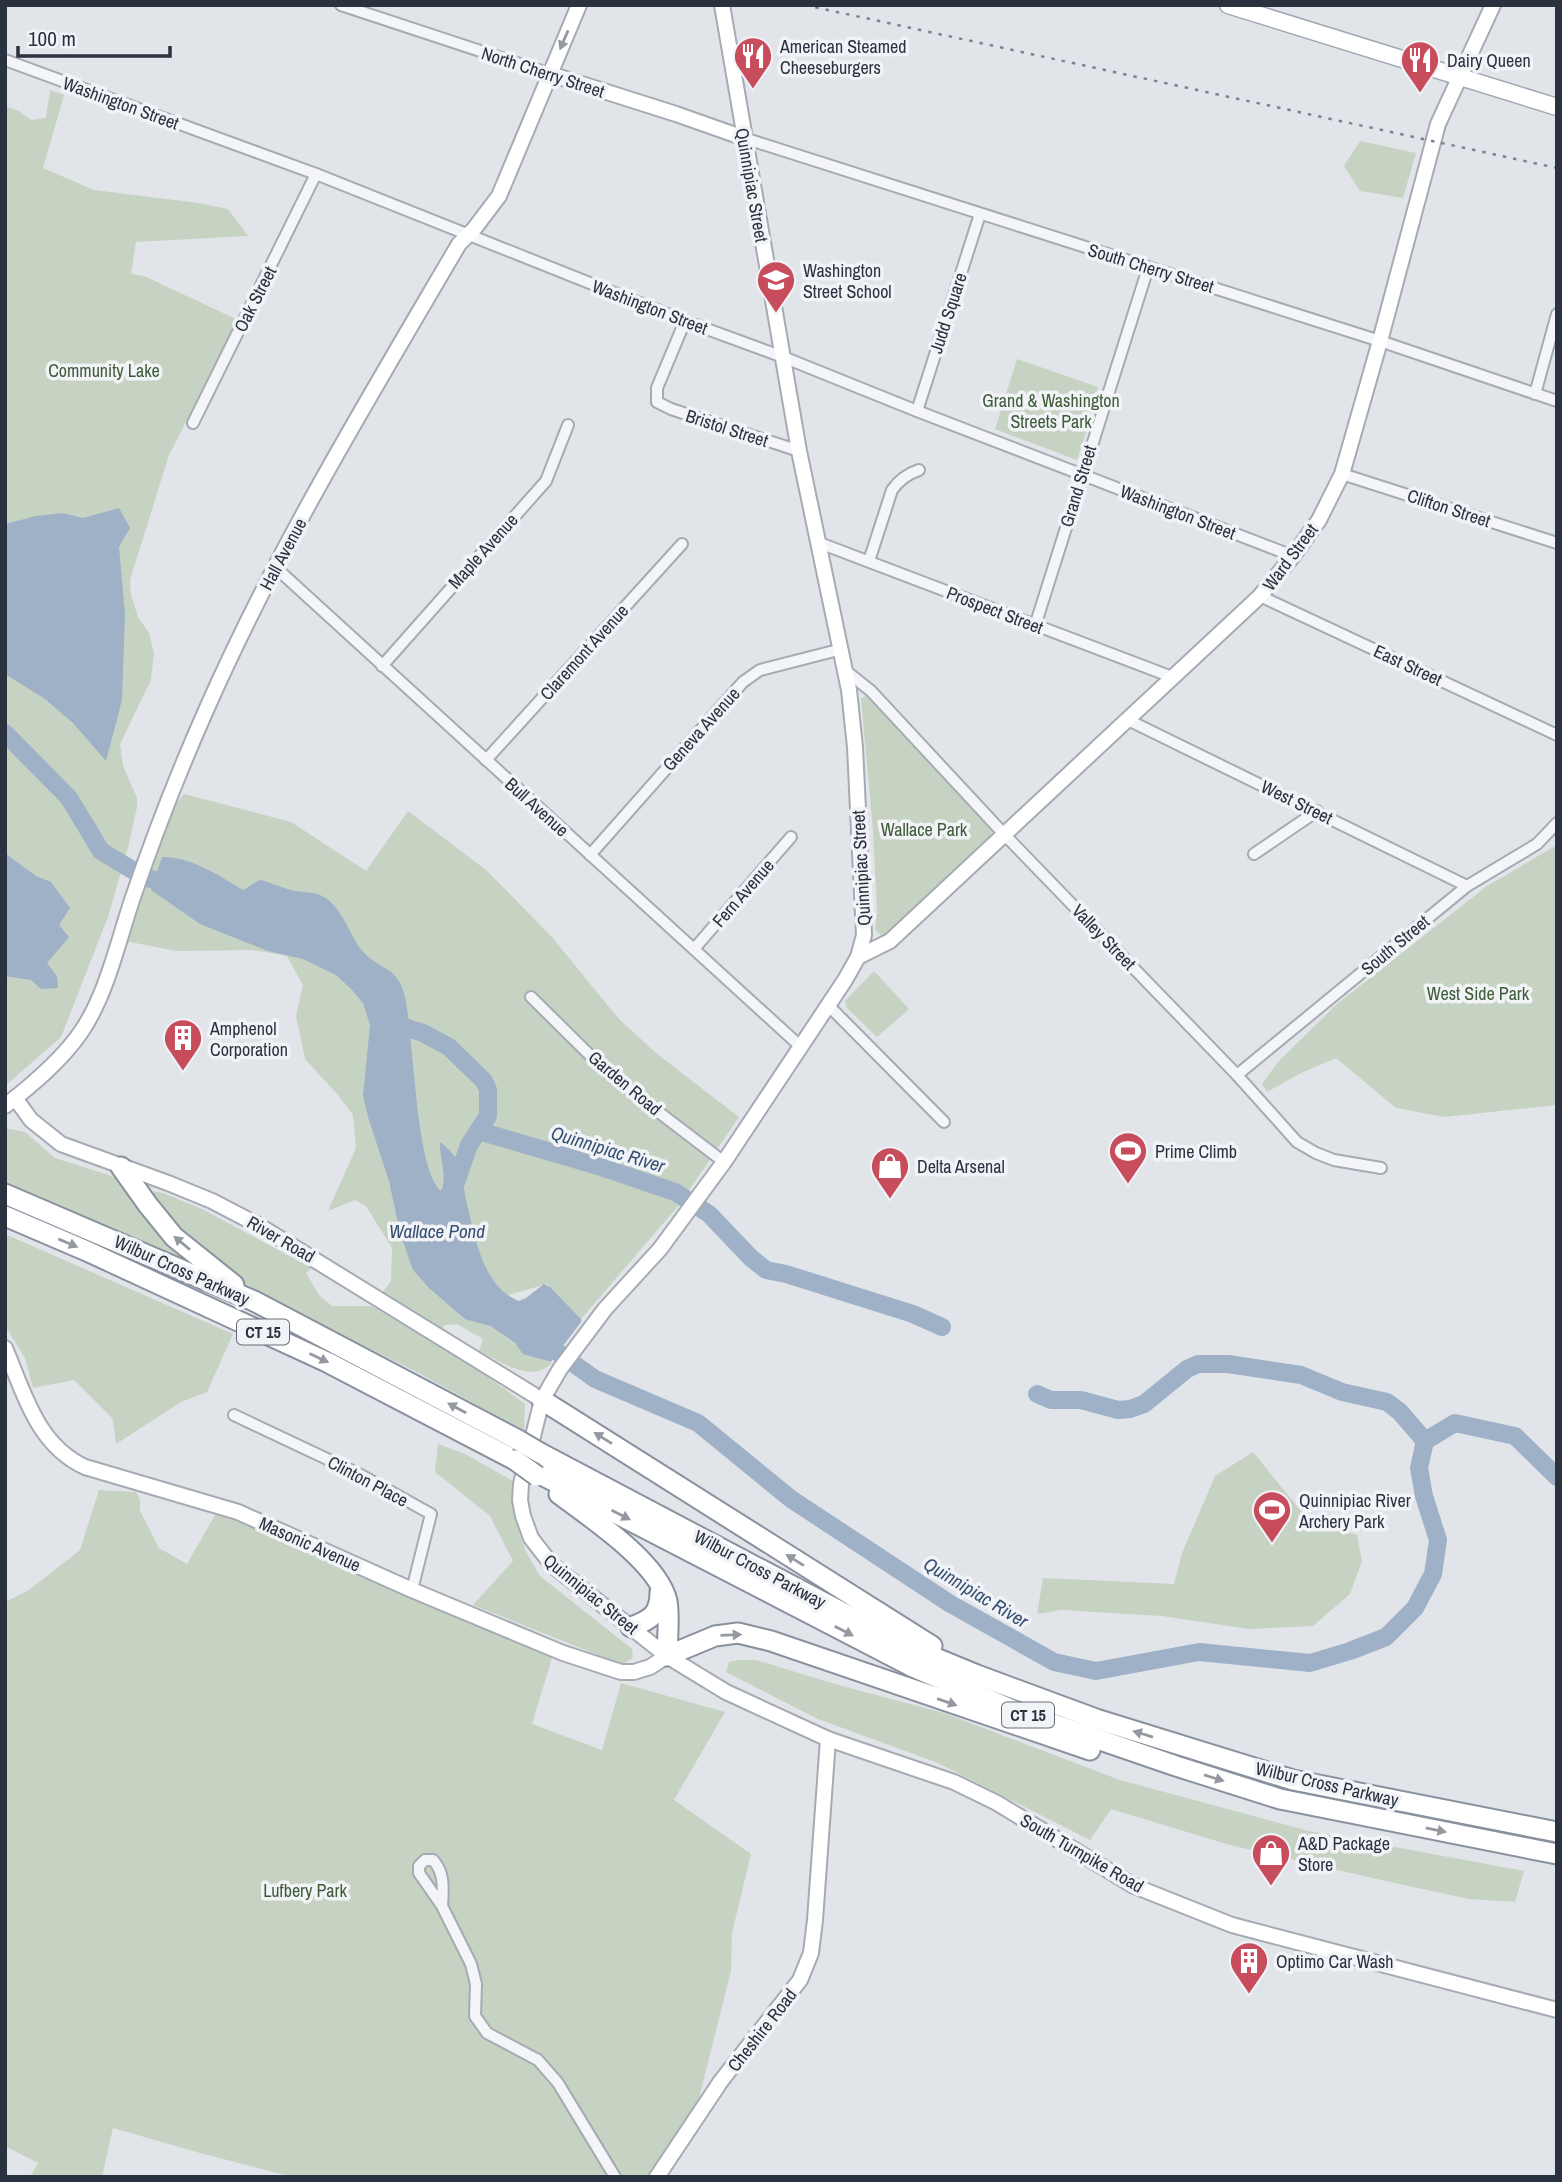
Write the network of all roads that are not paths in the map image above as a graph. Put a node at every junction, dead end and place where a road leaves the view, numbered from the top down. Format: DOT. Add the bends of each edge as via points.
graph roads {
  1 [pos="341,5"];
  2 [pos="579,5"];
  3 [pos="722,5"];
  4 [pos="1228,5"];
  5 [pos="1493,5"];
  6 [pos="5,60"];
  7 [pos="550,74"];
  8 [pos="1459,76"];
  9 [pos="1557,107"];
  10 [pos="744,138"];
  11 [pos="316,174"];
  12 [pos="980,214"];
  13 [pos="467,236"];
  14 [pos="1148,268"];
  15 [pos="1557,314"];
  16 [pos="685,321"];
  17 [pos="1380,341"];
  18 [pos="783,357"];
  19 [pos="1535,394"];
  20 [pos="1557,401"];
  21 [pos="916,411"];
  22 [pos="193,423"];
  23 [pos="568,425"];
  24 [pos="799,451"];
  25 [pos="919,470"];
  26 [pos="1082,474"];
  27 [pos="1342,474"];
  28 [pos="817,542"];
  29 [pos="1557,543"];
  30 [pos="682,544"];
  31 [pos="1293,556"];
  32 [pos="869,561"];
  33 [pos="275,568"];
  34 [pos="1260,596"];
  35 [pos="1035,626"];
  36 [pos="842,649"];
  37 [pos="382,666"];
  38 [pos="846,671"];
  39 [pos="1172,677"];
  40 [pos="1126,719"];
  41 [pos="1557,735"];
  42 [pos="485,760"];
  43 [pos="1317,811"];
  44 [pos="1557,822"];
  45 [pos="1003,833"];
  46 [pos="791,837"];
  47 [pos="1254,854"];
  48 [pos="590,855"];
  49 [pos="1467,886"];
  50 [pos="694,949"];
  51 [pos="858,957"];
  52 [pos="531,997"];
  53 [pos="828,1005"];
  54 [pos="800,1046"];
  55 [pos="1237,1075"];
  56 [pos="10,1102"];
  57 [pos="944,1122"];
  58 [pos="724,1162"];
  59 [pos="121,1167"];
  60 [pos="1381,1168"];
  61 [pos="5,1194"];
  62 [pos="5,1216"];
  63 [pos="254,1301"];
  64 [pos="5,1348"];
  65 [pos="542,1400"];
  66 [pos="234,1415"];
  67 [pos="537,1475"];
  68 [pos="660,1584"];
  69 [pos="412,1590"];
  70 [pos="631,1627"];
  71 [pos="667,1656"];
  72 [pos="977,1675"];
  73 [pos="828,1739"];
  74 [pos="1177,1766"];
  75 [pos="1557,1832"];
  76 [pos="1557,1854"];
  77 [pos="442,1906"];
  78 [pos="1557,2010"];
  79 [pos="615,2177"];
  80 [pos="656,2177"];
  1 -- 7 [label="street, North Cherry Street"];
  2 -- 7 [label="main road, Hall Avenue, one-way"];
  3 -- 10 [label="main road, Quinnipiac Street"];
  4 -- 8 [label="main road"];
  5 -- 8 [label="main road, Ward Street"];
  6 -- 11 [label="street, Washington Street"];
  7 -- 10 [label="main road, North Cherry Street"];
  7 -- 13 [label="main road, Hall Avenue" via="499,196"];
  8 -- 9 [label="main road"];
  8 -- 17 [label="main road, Ward Street" via="1435,135"];
  10 -- 12 [label="street, South Cherry Street"];
  10 -- 18 [label="main road, Quinnipiac Street"];
  11 -- 13 [label="street, Washington Street"];
  11 -- 22 [label="street, Oak Street"];
  12 -- 14 [label="street, South Cherry Street"];
  12 -- 21 [label="street, Judd Square"];
  13 -- 16 [label="street, Washington Street"];
  13 -- 33 [label="main road, Hall Avenue" via="359,414"];
  14 -- 17 [label="street, South Cherry Street"];
  14 -- 26 [label="street, Grand Street"];
  15 -- 19 [label="street"];
  16 -- 18 [label="street, Washington Street"];
  16 -- 24 [label="street, Bristol Street" via="657,388 657,402"];
  17 -- 19 [label="street, South Cherry Street"];
  17 -- 27 [label="main road, Ward Street"];
  18 -- 21 [label="street, Washington Street"];
  18 -- 24 [label="main road, Quinnipiac Street"];
  19 -- 20 [label="street, South Cherry Street"];
  21 -- 26 [label="street, Washington Street"];
  23 -- 37 [label="street, Maple Avenue" via="546,481"];
  24 -- 28 [label="main road, Quinnipiac Street"];
  25 -- 32 [label="street" via="892,490"];
  26 -- 31 [label="street, Washington Street"];
  26 -- 35 [label="street, Grand Street"];
  27 -- 29 [label="street, Clifton Street"];
  27 -- 31 [label="main road, Ward Street" via="1319,520"];
  28 -- 32 [label="street, Prospect Street"];
  28 -- 36 [label="main road, Quinnipiac Street"];
  30 -- 42 [label="street, Claremont Avenue"];
  31 -- 34 [label="main road, Ward Street"];
  32 -- 35 [label="street, Prospect Street"];
  33 -- 37 [label="street, Bull Avenue"];
  33 -- 56 [label="main road, Hall Avenue" via="207,708 153,840 92,1014 73,1043"];
  34 -- 39 [label="main road, Ward Street"];
  34 -- 41 [label="street, East Street"];
  35 -- 39 [label="street, Prospect Street"];
  36 -- 38 [label="main road, Quinnipiac Street"];
  36 -- 48 [label="street, Geneva Avenue" via="760,670 743,682"];
  37 -- 42 [label="street, Bull Avenue"];
  38 -- 45 [label="street, Valley Street" via="871,691"];
  38 -- 51 [label="main road, Quinnipiac Street" via="865,927"];
  39 -- 40 [label="main road, Ward Street"];
  40 -- 43 [label="street, West Street"];
  40 -- 45 [label="main road, Ward Street"];
  42 -- 48 [label="street, Bull Avenue"];
  43 -- 47 [label="street"];
  43 -- 49 [label="street, West Street"];
  44 -- 49 [label="street, South Street" via="1537,844"];
  45 -- 51 [label="main road, Ward Street" via="890,941"];
  45 -- 55 [label="street, Valley Street"];
  46 -- 50 [label="street, Fern Avenue"];
  48 -- 50 [label="street, Bull Avenue"];
  49 -- 55 [label="street, South Street"];
  50 -- 54 [label="street, Bull Avenue"];
  51 -- 53 [label="main road, Quinnipiac Street"];
  52 -- 58 [label="street, Garden Road" via="610,1074"];
  53 -- 54 [label="main road, Quinnipiac Street"];
  53 -- 57 [label="street"];
  54 -- 58 [label="main road, Quinnipiac Street"];
  55 -- 60 [label="street, Valley Street" via="1297,1142 1334,1160"];
  56 -- 59 [label="main road, River Road" via="61,1144"];
  58 -- 65 [label="main road, Quinnipiac Street" via="660,1249 605,1308"];
  63 -- 59 [label="highway, one-way" via="174,1237"];
  59 -- 65 [label="main road, River Road" via="212,1201 258,1225"];
  61 -- 63 [label="highway, Wilbur Cross Parkway / CT 15"];
  62 -- 67 [label="highway, Wilbur Cross Parkway / CT 15, one-way, bridge" via="327,1362"];
  72 -- 63 [label="highway, Wilbur Cross Parkway / CT 15, one-way, bridge" via="904,1645"];
  64 -- 69 [label="main road, Masonic Avenue" via="42,1431 71,1461 238,1512"];
  65 -- 70 [label="main road, Quinnipiac Street" via="520,1492 526,1527 552,1565"];
  72 -- 65 [label="highway, one-way"];
  66 -- 69 [label="street, Clinton Place" via="431,1514"];
  67 -- 68 [label="highway" via="640,1558"];
  67 -- 74 [label="highway, Wilbur Cross Parkway / CT 15, one-way" via="913,1667 1013,1710"];
  68 -- 70 [label="highway" via="656,1615"];
  68 -- 71 [label="highway" via="667,1601"];
  69 -- 71 [label="main road, Masonic Avenue" via="621,1672 650,1667"];
  70 -- 71 [label="main road, Quinnipiac Street"];
  71 -- 73 [label="main road, South Turnpike Road" via="726,1692"];
  71 -- 74 [label="highway, one-way" via="715,1636 738,1633 771,1640 1050,1738 1115,1758"];
  75 -- 72 [label="highway, Wilbur Cross Parkway / CT 15, one-way" via="1293,1780 1096,1719"];
  73 -- 78 [label="main road, South Turnpike Road" via="954,1782 997,1802 1135,1886 1215,1920"];
  73 -- 80 [label="main road, Cheshire Road" via="815,1920 804,1971"];
  74 -- 76 [label="highway, Wilbur Cross Parkway / CT 15, one-way" via="1280,1798"];
  77 -- 79 [label="street" via="471,1964 475,2016 487,2033 538,2060 558,2083"];
}
